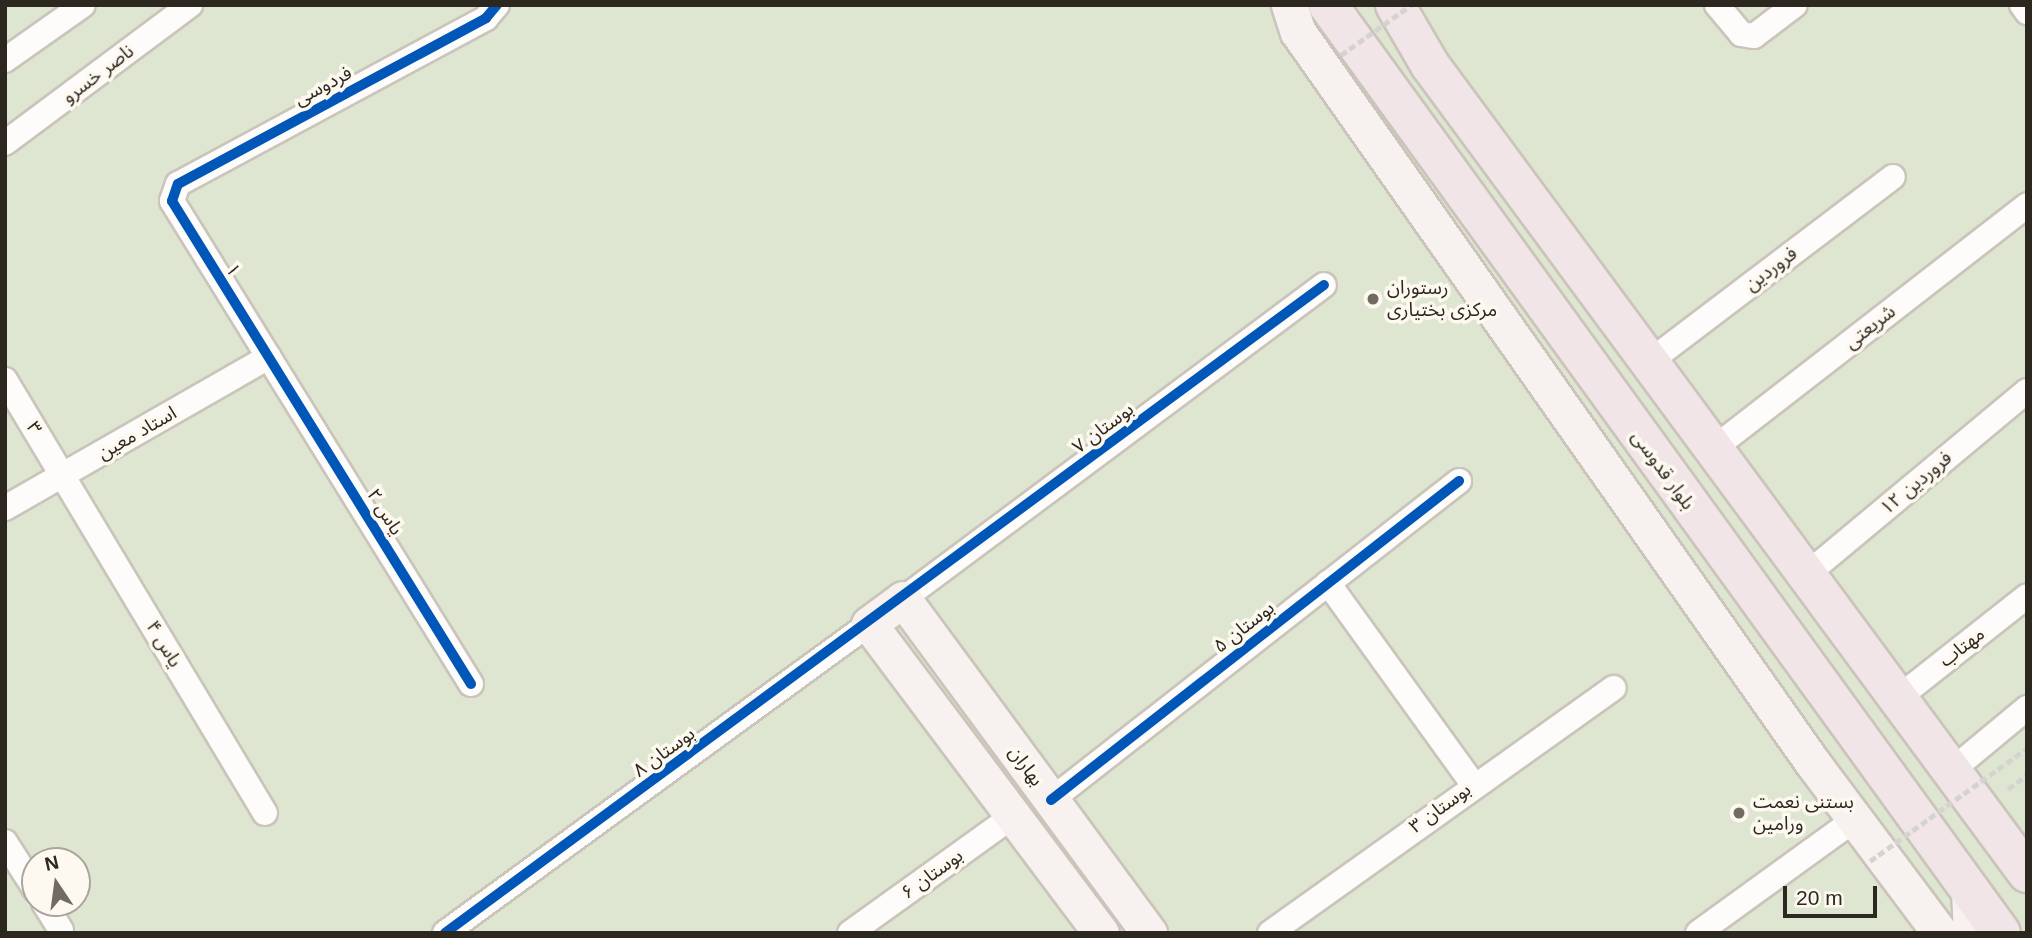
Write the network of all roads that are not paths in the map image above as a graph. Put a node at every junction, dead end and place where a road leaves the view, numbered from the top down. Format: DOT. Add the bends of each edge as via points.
graph roads {
  1 [pos="83,5"];
  2 [pos="190,5"];
  3 [pos="1289,5"];
  4 [pos="1328,5"];
  5 [pos="1395,5"];
  6 [pos="1717,5"];
  7 [pos="1795,5"];
  8 [pos="2022,5"];
  9 [pos="497,6"];
  10 [pos="2027,12"];
  11 [pos="5,60"];
  12 [pos="5,143"];
  13 [pos="1893,177"];
  14 [pos="172,201"];
  15 [pos="2027,205"];
  16 [pos="1324,285"];
  17 [pos="269,358"];
  18 [pos="1649,362"];
  19 [pos="5,380"];
  20 [pos="2027,391"];
  21 [pos="1713,449"];
  22 [pos="63,475"];
  23 [pos="1458,481"];
  24 [pos="5,508"];
  25 [pos="1806,575"];
  26 [pos="1328,583"];
  27 [pos="2027,596"];
  28 [pos="903,599"];
  29 [pos="869,624"];
  30 [pos="471,684"];
  31 [pos="1615,688"];
  32 [pos="1898,698"];
  33 [pos="2027,708"];
  34 [pos="1951,771"];
  35 [pos="1473,783"];
  36 [pos="1051,800"];
  37 [pos="265,813"];
  38 [pos="1013,816"];
  39 [pos="1854,820"];
  40 [pos="5,842"];
  41 [pos="21,867"];
  42 [pos="2027,873"];
  43 [pos="1969,891"];
  44 [pos="53,917"];
  45 [pos="61,930"];
  46 [pos="445,933"];
  47 [pos="850,933"];
  48 [pos="1101,933"];
  49 [pos="1149,933"];
  50 [pos="1270,933"];
  51 [pos="1698,933"];
  52 [pos="1940,933"];
  53 [pos="1971,933"];
  54 [pos="2001,933"];
  1 -- 11 [label="street"];
  2 -- 12 [label="street, ناصر خسرو"];
  3 -- 39 [label="main road" via="1298,32"];
  4 -- 43 [label="main road, بلوار قدوسی"];
  5 -- 18 [label="main road" via="1430,65"];
  6 -- 7 [label="street" via="1741,34 1754,36"];
  8 -- 10 [label="street"];
  9 -- 14 [label="street, فردوسی" via="178,184"];
  13 -- 18 [label="street, فروردین"];
  14 -- 17 [label="street, ۱"];
  15 -- 21 [label="street, شریعتی"];
  16 -- 28 [label="street, بوستان ۷"];
  17 -- 22 [label="street, استاد معین"];
  17 -- 30 [label="street, یاس ۲"];
  18 -- 21 [label="main road"];
  19 -- 22 [label="street, ۳"];
  20 -- 25 [label="street, ۱۲ فروردین"];
  21 -- 25 [label="main road"];
  22 -- 24 [label="street, استاد معین"];
  22 -- 37 [label="street, یاس ۴"];
  23 -- 26 [label="street, بوستان ۵"];
  25 -- 32 [label="main road"];
  26 -- 35 [label="street"];
  26 -- 36 [label="street, بوستان ۵"];
  27 -- 32 [label="street, مهتاب"];
  28 -- 29 [label="main road, بوستان ۸"];
  28 -- 36 [label="main road, بهاران"];
  29 -- 38 [label="main road, بهاران"];
  29 -- 46 [label="street, بوستان ۸"];
  31 -- 35 [label="street, بوستان ۳"];
  32 -- 34 [label="main road"];
  33 -- 34 [label="street"];
  34 -- 42 [label="main road"];
  35 -- 50 [label="street, بوستان ۳"];
  36 -- 49 [label="main road, بهاران"];
  38 -- 47 [label="street, بوستان ۶"];
  38 -- 48 [label="main road, بهاران"];
  39 -- 51 [label="street"];
  39 -- 52 [label="main road"];
  40 -- 41 [label="street"];
  43 -- 53 [label="main road"];
  43 -- 54 [label="main road, بلوار قدوسی"];
  44 -- 45 [label="street"];
}
